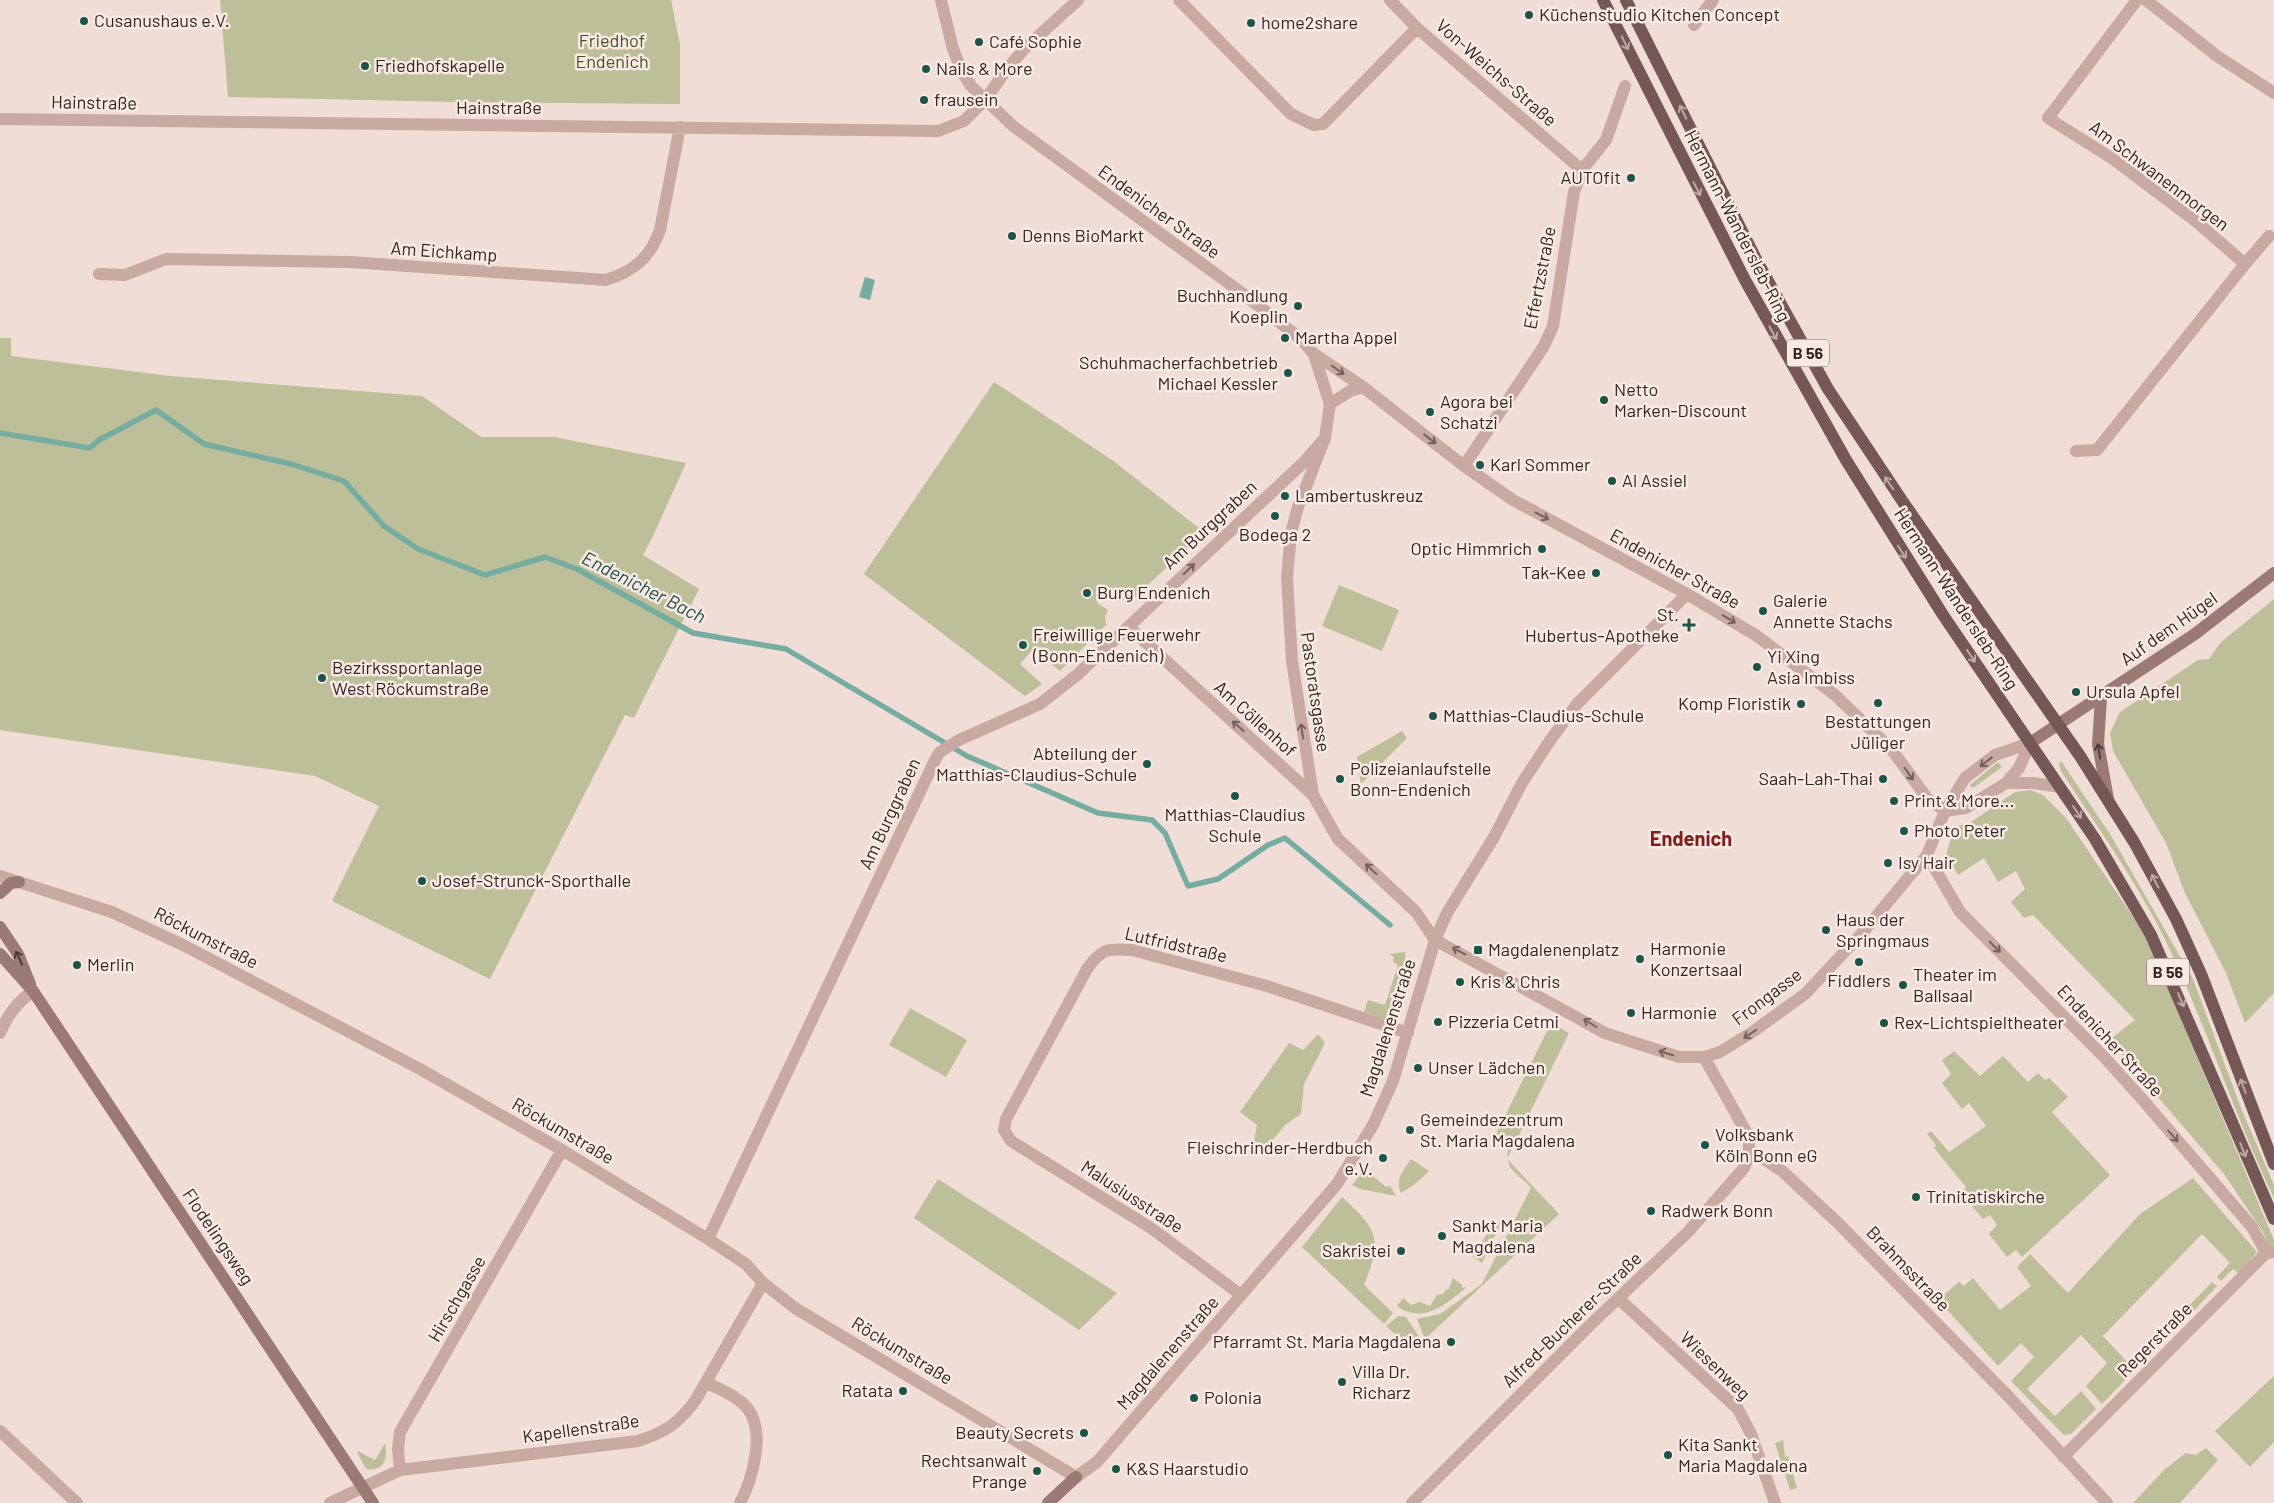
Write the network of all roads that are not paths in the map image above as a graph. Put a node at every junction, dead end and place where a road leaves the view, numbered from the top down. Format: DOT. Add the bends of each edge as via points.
graph roads {
  1 [pos="941,0"];
  2 [pos="1078,0"];
  3 [pos="1179,0"];
  4 [pos="1390,0"];
  5 [pos="1603,0"];
  6 [pos="1626,0"];
  7 [pos="1713,0"];
  8 [pos="2137,0"];
  9 [pos="2146,0"];
  10 [pos="1694,25"];
  11 [pos="1417,28"];
  12 [pos="1624,86"];
  13 [pos="2274,93"];
  14 [pos="986,99"];
  15 [pos="0,120"];
  16 [pos="680,127"];
  17 [pos="1582,170"];
  18 [pos="2269,236"];
  19 [pos="2245,264"];
  20 [pos="99,274"];
  21 [pos="1314,353"];
  22 [pos="1363,387"];
  23 [pos="1330,404"];
  24 [pos="1325,438"];
  25 [pos="2076,451"];
  26 [pos="1464,466"];
  27 [pos="2274,573"];
  28 [pos="1688,594"];
  29 [pos="1130,628"];
  30 [pos="2101,698"];
  31 [pos="2058,725"];
  32 [pos="2030,743"];
  33 [pos="2006,783"];
  34 [pos="2060,787"];
  35 [pos="1312,794"];
  36 [pos="2108,799"];
  37 [pos="1945,811"];
  38 [pos="1927,856"];
  39 [pos="0,876"];
  40 [pos="20,882"];
  41 [pos="0,894"];
  42 [pos="0,927"];
  43 [pos="1435,940"];
  44 [pos="0,954"];
  45 [pos="33,991"];
  46 [pos="1408,1033"];
  47 [pos="0,1034"];
  48 [pos="1704,1057"];
  49 [pos="1004,1130"];
  50 [pos="562,1150"];
  51 [pos="1748,1156"];
  52 [pos="2274,1164"];
  53 [pos="2274,1219"];
  54 [pos="708,1239"];
  55 [pos="2270,1252"];
  56 [pos="763,1283"];
  57 [pos="1241,1295"];
  58 [pos="1618,1298"];
  59 [pos="706,1382"];
  60 [pos="0,1431"];
  61 [pos="2063,1457"];
  62 [pos="400,1470"];
  63 [pos="1076,1477"];
  64 [pos="363,1487"];
  65 [pos="77,1503"];
  66 [pos="330,1503"];
  67 [pos="373,1503"];
  68 [pos="740,1503"];
  69 [pos="1048,1503"];
  70 [pos="1412,1503"];
  71 [pos="1775,1503"];
  72 [pos="2107,1503"];
  1 -- 14 [label="street, Endenicher Straße" via="962,72 971,86"];
  2 -- 14 [label="street, Hainstraße" via="1014,60"];
  3 -- 11 [label="street" via="1291,114 1314,125 1324,124"];
  4 -- 11 [label="street, Von-Weichs-Straße"];
  5 -- 32 [label="main road, Hermann-Wandersleb-Ring / B 56, one-way" via="1744,280 1810,398 1902,552"];
  31 -- 6 [label="main road, Hermann-Wandersleb-Ring / B 56, one-way" via="1907,509 1828,389 1758,263"];
  7 -- 10 [label="street"];
  8 -- 19 [label="street, Am Schwanenmorgen" via="2048,118 2114,159 2198,223"];
  9 -- 13 [label="street" via="2217,56"];
  11 -- 17 [label="street, Von-Weichs-Straße"];
  12 -- 17 [label="street, Effertzstraße" via="1606,140"];
  14 -- 16 [label="street, Hainstraße" via="964,121 938,131"];
  14 -- 21 [label="street, Endenicher Straße" via="998,114 1033,142 1242,293"];
  15 -- 16 [label="street, Hainstraße"];
  16 -- 20 [label="street, Am Eichkamp" via="654,246 641,264 606,280 350,262 166,258 125,275"];
  17 -- 26 [label="street, Effertzstraße" via="1574,192 1553,326 1544,346"];
  18 -- 19 [label="street"];
  19 -- 25 [label="street" via="2097,450"];
  21 -- 22 [label="street, Endenicher Straße, one-way"];
  21 -- 23 [label="street, Endenicher Straße"];
  22 -- 23 [label="street"];
  22 -- 26 [label="street, Endenicher Straße, one-way"];
  23 -- 24 [label="street"];
  29 -- 24 [label="street, Am Burggraben, one-way" via="1304,462"];
  35 -- 24 [label="street, Pastoratsgasse, one-way" via="1292,661 1287,557 1298,507"];
  26 -- 28 [label="street, Endenicher Straße, one-way" via="1513,500"];
  27 -- 30 [label="street, Auf dem Hügel" via="2206,626"];
  28 -- 37 [label="street, Endenicher Straße, one-way" via="1757,636 1835,695 1892,750 1927,798"];
  28 -- 43 [label="street, Magdalenenstraße" via="1577,704 1551,739 1522,783"];
  35 -- 29 [label="street, Am Cöllenhof, one-way"];
  29 -- 54 [label="street, Am Burggraben" via="1040,704 959,740 940,752"];
  30 -- 31 [label="street, Auf dem Hügel"];
  36 -- 30 [label="street, one-way" via="2098,744"];
  31 -- 32 [label="street, Auf dem Hügel"];
  31 -- 36 [label="main road, Hermann-Wandersleb-Ring / B 56"];
  32 -- 33 [label="street" via="2019,768"];
  32 -- 34 [label="main road, Hermann-Wandersleb-Ring / B 56"];
  32 -- 37 [label="street, Frongasse, one-way" via="1995,755 1965,778"];
  33 -- 34 [label="street"];
  33 -- 37 [label="street" via="1966,808"];
  34 -- 53 [label="main road, Hermann-Wandersleb-Ring / B 56, one-way" via="2095,839 2151,935"];
  43 -- 35 [label="street, Pastoratsgasse, one-way" via="1416,912 1338,839"];
  52 -- 36 [label="main road, Hermann-Wandersleb-Ring / B 56, one-way" via="2190,951 2165,898"];
  37 -- 38 [label="street, Frongasse"];
  38 -- 48 [label="street, Frongasse, one-way" via="1864,932 1805,994 1752,1033 1720,1052"];
  38 -- 55 [label="street, Endenicher Straße, one-way" via="1960,912 2142,1099"];
  39 -- 40 [label="street, Röckumstraße"];
  40 -- 41 [label="street" via="11,883"];
  40 -- 50 [label="street, Röckumstraße" via="112,912 181,944 420,1069"];
  45 -- 42 [label="street, Flodelingsweg, one-way" via="18,954"];
  43 -- 46 [label="street, Magdalenenstraße"];
  48 -- 43 [label="street, Frongasse, one-way" via="1679,1057 1605,1033"];
  44 -- 45 [label="street, Flodelingsweg"];
  45 -- 47 [label="street" via="19,1001"];
  45 -- 64 [label="street, Flodelingsweg"];
  46 -- 49 [label="street, Lutfridstraße" via="1267,986 1132,950 1113,948 1098,953 1087,969 1006,1119"];
  46 -- 57 [label="street, Magdalenenstraße" via="1393,1081 1373,1125 1337,1184"];
  48 -- 51 [label="street" via="1749,1137"];
  49 -- 57 [label="street, Malusiusstraße" via="1011,1141 1151,1228"];
  50 -- 54 [label="street, Röckumstraße"];
  50 -- 62 [label="street, Hirschgasse" via="400,1432"];
  51 -- 58 [label="street, Alfred-Bucherer-Straße" via="1744,1168 1733,1182 1688,1232"];
  51 -- 61 [label="street, Brahmsstraße" via="1764,1159 1782,1171 1831,1217 2008,1396"];
  54 -- 56 [label="street, Röckumstraße" via="746,1264"];
  55 -- 61 [label="street, Regerstraße"];
  56 -- 59 [label="street, Kapellenstraße"];
  56 -- 63 [label="street, Röckumstraße" via="795,1308"];
  57 -- 63 [label="street, Magdalenenstraße" via="1097,1462"];
  58 -- 70 [label="street, Alfred-Bucherer-Straße"];
  58 -- 71 [label="street, Wiesenweg" via="1738,1409 1751,1434"];
  59 -- 62 [label="street, Kapellenstraße" via="682,1419 663,1433 638,1441"];
  59 -- 68 [label="street" via="738,1400 754,1419 756,1445 752,1475"];
  60 -- 65 [label="street"];
  61 -- 72 [label="street, Brahmsstraße"];
  62 -- 64 [label="street, Kapellenstraße"];
  63 -- 69 [label="street"];
  64 -- 66 [label="street, Kapellenstraße"];
  64 -- 67 [label="street, Flodelingsweg"];
}
